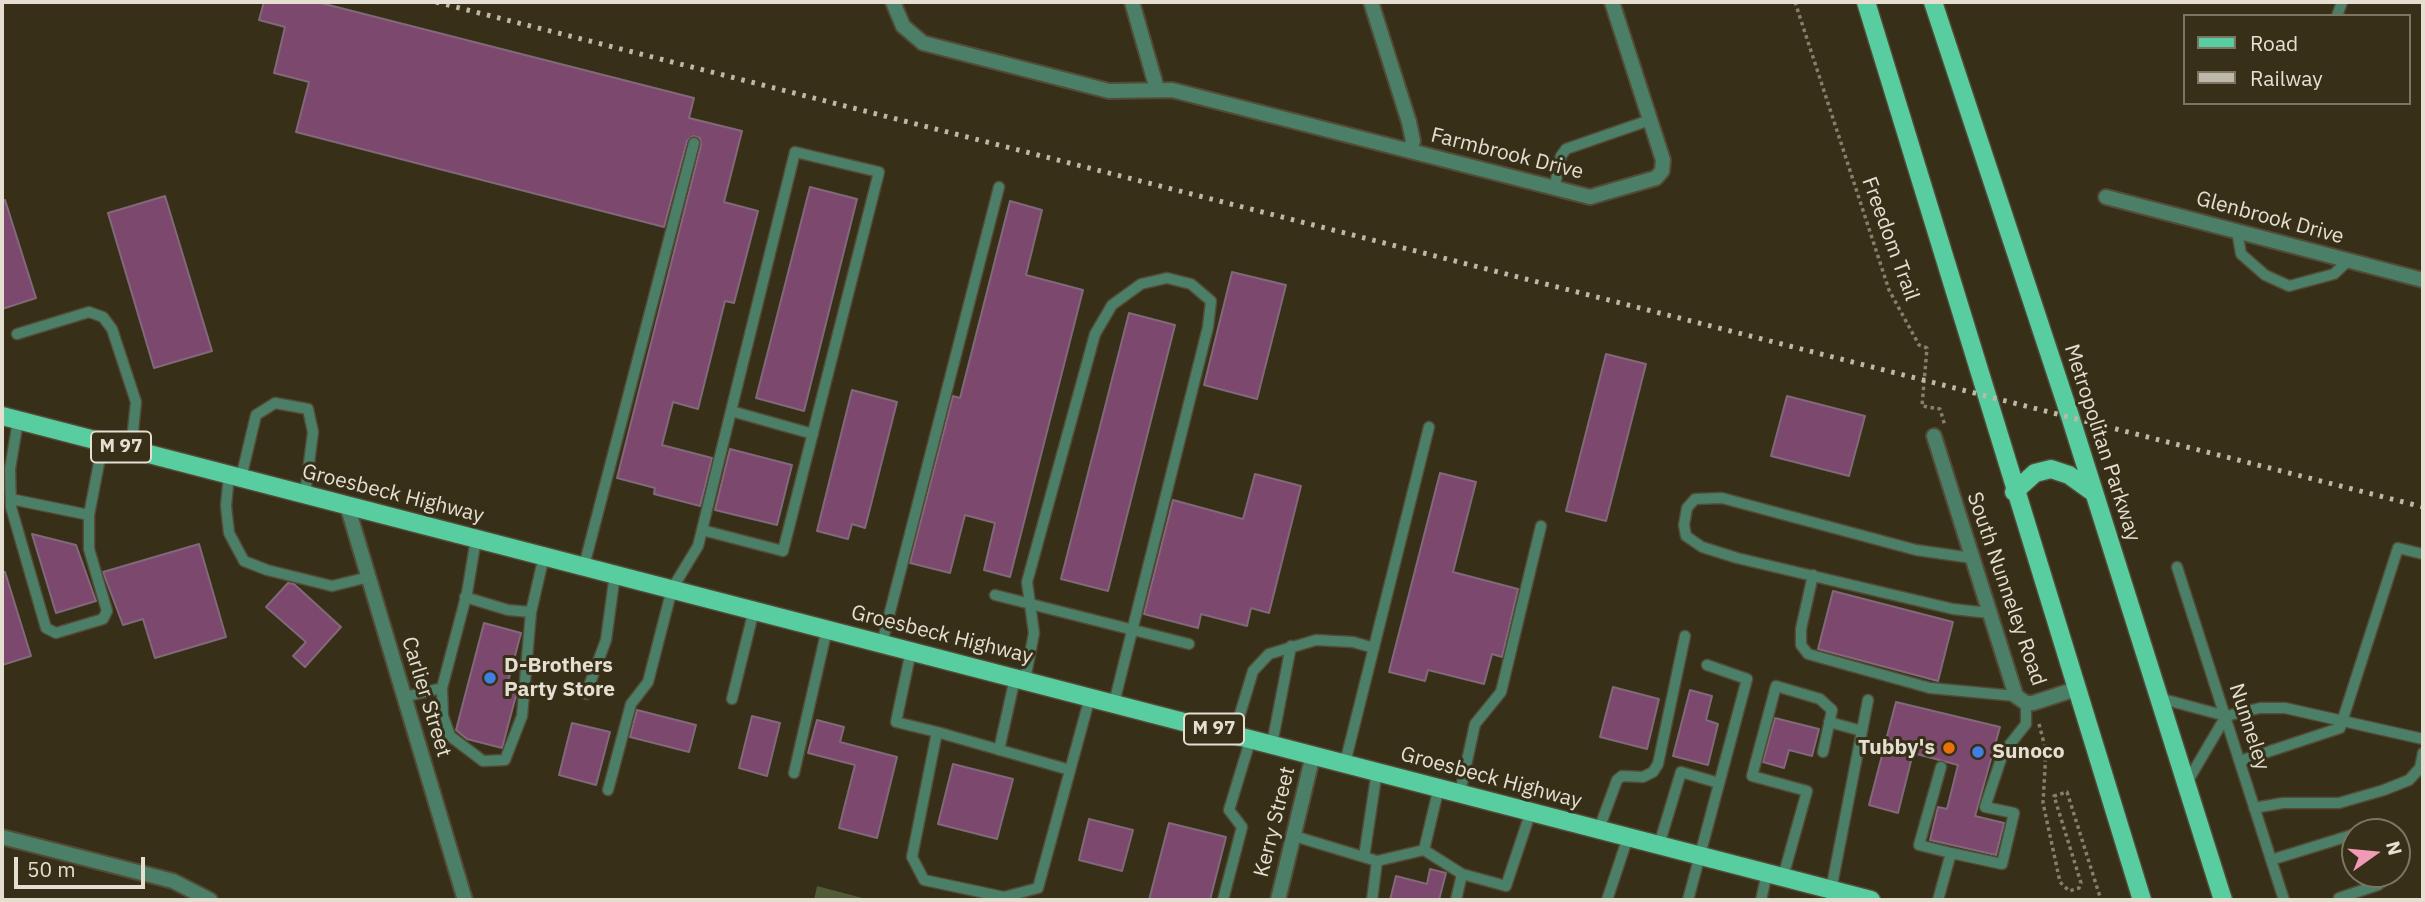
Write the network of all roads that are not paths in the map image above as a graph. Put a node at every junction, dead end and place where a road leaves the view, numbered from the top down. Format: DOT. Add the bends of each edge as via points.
graph roads {
  1 [pos="894,2"];
  2 [pos="1132,2"];
  3 [pos="1371,2"];
  4 [pos="1612,2"];
  5 [pos="1866,2"];
  6 [pos="1933,2"];
  7 [pos="1157,89"];
  8 [pos="1650,120"];
  9 [pos="694,144"];
  10 [pos="1410,150"];
  11 [pos="999,187"];
  12 [pos="1554,189"];
  13 [pos="2106,197"];
  14 [pos="2237,231"];
  15 [pos="2348,260"];
  16 [pos="2423,280"];
  17 [pos="18,334"];
  18 [pos="731,411"];
  19 [pos="10,418"];
  20 [pos="1429,427"];
  21 [pos="813,433"];
  22 [pos="1941,436"];
  23 [pos="103,442"];
  24 [pos="131,450"];
  25 [pos="235,477"];
  26 [pos="2014,492"];
  27 [pos="2094,493"];
  28 [pos="305,495"];
  29 [pos="11,499"];
  30 [pos="347,505"];
  31 [pos="89,515"];
  32 [pos="1541,526"];
  33 [pos="702,530"];
  34 [pos="476,539"];
  35 [pos="2423,554"];
  36 [pos="544,556"];
  37 [pos="1972,558"];
  38 [pos="584,566"];
  39 [pos="2177,566"];
  40 [pos="615,574"];
  41 [pos="1813,575"];
  42 [pos="369,577"];
  43 [pos="672,589"];
  44 [pos="995,595"];
  45 [pos="465,597"];
  46 [pos="1030,604"];
  47 [pos="754,610"];
  48 [pos="531,612"];
  49 [pos="1989,613"];
  50 [pos="827,629"];
  51 [pos="1132,630"];
  52 [pos="1685,636"];
  53 [pos="882,643"];
  54 [pos="1189,644"];
  55 [pos="1291,646"];
  56 [pos="1374,648"];
  57 [pos="911,651"];
  58 [pos="1707,665"];
  59 [pos="1020,679"];
  60 [pos="442,688"];
  61 [pos="2076,689"];
  62 [pos="586,694"];
  63 [pos="404,697"];
  64 [pos="1090,697"];
  65 [pos="2158,698"];
  66 [pos="732,699"];
  67 [pos="2021,699"];
  68 [pos="1868,700"];
  69 [pos="1114,703"];
  70 [pos="2226,716"];
  71 [pos="2341,721"];
  72 [pos="1829,722"];
  73 [pos="1862,731"];
  74 [pos="937,732"];
  75 [pos="1242,736"];
  76 [pos="2423,739"];
  77 [pos="1272,744"];
  78 [pos="999,750"];
  79 [pos="1823,752"];
  80 [pos="2423,753"];
  81 [pos="1313,755"];
  82 [pos="2240,761"];
  83 [pos="1345,763"];
  84 [pos="1941,767"];
  85 [pos="1070,770"];
  86 [pos="1377,771"];
  87 [pos="794,773"];
  88 [pos="2419,776"];
  89 [pos="1719,783"];
  90 [pos="2186,784"];
  91 [pos="1439,787"];
  92 [pos="608,790"];
  93 [pos="1460,793"];
  94 [pos="2255,808"];
  95 [pos="1531,811"];
  96 [pos="1599,829"];
  97 [pos="1294,836"];
  98 [pos="2,837"];
  99 [pos="1628,837"];
  100 [pos="2341,838"];
  101 [pos="1659,845"];
  102 [pos="1424,850"];
  103 [pos="1951,853"];
  104 [pos="1699,855"];
  105 [pos="1364,857"];
  106 [pos="2271,860"];
  107 [pos="1377,861"];
  108 [pos="1462,874"];
  109 [pos="1775,875"];
  110 [pos="2369,888"];
  111 [pos="1831,890"];
  112 [pos="1864,899"];
  113 [pos="2337,899"];
  114 [pos="210,900"];
  115 [pos="465,900"];
  116 [pos="1223,900"];
  117 [pos="1278,900"];
  118 [pos="1372,900"];
  119 [pos="1456,900"];
  120 [pos="1607,900"];
  121 [pos="1688,900"];
  122 [pos="1761,900"];
  123 [pos="1938,900"];
  124 [pos="2142,900"];
  125 [pos="2223,900"];
  126 [pos="2284,900"];
  1 -- 7 [label="street, Farmbrook Drive" via="903,26 923,43 1109,91"];
  2 -- 7 [label="street"];
  3 -- 10 [label="street, Farmbrook Drive" via="1409,122"];
  4 -- 8 [label="street, Farmbrook Drive"];
  5 -- 26 [label="main road"];
  6 -- 27 [label="main road, Metropolitan Parkway"];
  7 -- 10 [label="street, Farmbrook Drive"];
  8 -- 12 [label="lane" via="1566,149"];
  8 -- 12 [label="street, Farmbrook Drive" via="1662,160 1656,178 1590,197"];
  9 -- 38 [label="lane"];
  10 -- 12 [label="street, Farmbrook Drive"];
  11 -- 53 [label="lane"];
  13 -- 14 [label="street, Glenbrook Drive"];
  14 -- 15 [label="street, Glenbrook Drive"];
  14 -- 15 [label="lane" via="2241,254 2265,275 2289,286 2334,274"];
  15 -- 16 [label="street, Glenbrook Drive"];
  17 -- 24 [label="lane" via="89,312 103,317 112,329 136,402"];
  18 -- 21 [label="lane"];
  18 -- 21 [label="lane" via="795,152 879,172"];
  18 -- 33 [label="lane"];
  19 -- 23 [label="main road, Groesbeck Highway / M 97"];
  19 -- 29 [label="lane"];
  20 -- 56 [label="lane"];
  21 -- 33 [label="lane" via="783,551"];
  22 -- 37 [label="street, South Nunneley Road"];
  23 -- 24 [label="main road, Groesbeck Highway / M 97"];
  23 -- 31 [label="lane"];
  24 -- 25 [label="main road, Groesbeck Highway / M 97"];
  25 -- 28 [label="main road, Groesbeck Highway / M 97"];
  25 -- 28 [label="lane" via="256,415 275,403 308,409 313,432"];
  25 -- 42 [label="lane" via="226,506 229,533 244,561 332,586"];
  26 -- 27 [label="main road" via="2035,473 2050,469 2069,475"];
  26 -- 61 [label="main road"];
  27 -- 65 [label="main road, Metropolitan Parkway"];
  28 -- 30 [label="main road, Groesbeck Highway / M 97"];
  29 -- 31 [label="lane"];
  29 -- 31 [label="lane" via="46,628 56,633 103,619 107,611 89,549"];
  30 -- 34 [label="main road, Groesbeck Highway / M 97"];
  30 -- 42 [label="street, Carlier Street"];
  32 -- 93 [label="lane" via="1501,692 1475,724"];
  33 -- 43 [label="lane" via="698,546"];
  34 -- 36 [label="main road, Groesbeck Highway / M 97"];
  34 -- 45 [label="lane"];
  35 -- 71 [label="lane" via="2398,548"];
  36 -- 38 [label="main road, Groesbeck Highway / M 97"];
  36 -- 48 [label="lane"];
  37 -- 41 [label="lane" via="1916,550 1722,498 1695,499 1687,508 1686,536 1702,547"];
  37 -- 49 [label="street, South Nunneley Road"];
  38 -- 40 [label="main road, Groesbeck Highway / M 97"];
  39 -- 70 [label="lane, Nunneley"];
  40 -- 43 [label="main road, Groesbeck Highway / M 97"];
  40 -- 62 [label="lane" via="606,640"];
  41 -- 49 [label="lane" via="1953,609"];
  41 -- 67 [label="lane" via="1801,629 1801,645 1808,654 1930,688"];
  42 -- 63 [label="street, Carlier Street"];
  43 -- 47 [label="main road, Groesbeck Highway / M 97"];
  43 -- 92 [label="lane" via="648,682 631,704"];
  44 -- 46 [label="lane"];
  45 -- 48 [label="lane"];
  45 -- 60 [label="lane"];
  46 -- 51 [label="lane"];
  46 -- 51 [label="lane" via="1027,582 1095,334 1112,305 1141,284 1167,278 1191,284 1211,301 1209,314"];
  46 -- 59 [label="lane" via="1034,633"];
  47 -- 50 [label="main road, Groesbeck Highway / M 97"];
  47 -- 66 [label="lane"];
  48 -- 60 [label="lane" via="522,716 505,760 483,761 450,736 443,716"];
  49 -- 67 [label="street, South Nunneley Road"];
  50 -- 53 [label="main road, Groesbeck Highway / M 97"];
  50 -- 87 [label="lane"];
  51 -- 54 [label="lane"];
  51 -- 69 [label="lane"];
  52 -- 96 [label="lane" via="1658,764 1643,777 1616,780"];
  53 -- 57 [label="main road, Groesbeck Highway / M 97"];
  55 -- 56 [label="lane" via="1316,640"];
  55 -- 75 [label="lane" via="1269,654 1253,671"];
  55 -- 77 [label="lane"];
  56 -- 83 [label="lane"];
  57 -- 59 [label="main road, Groesbeck Highway / M 97"];
  57 -- 74 [label="lane" via="896,722"];
  58 -- 89 [label="lane" via="1747,679"];
  59 -- 64 [label="main road, Groesbeck Highway / M 97"];
  59 -- 78 [label="lane"];
  60 -- 63 [label="lane"];
  61 -- 67 [label="street, South Nunneley Road"];
  61 -- 124 [label="main road"];
  63 -- 115 [label="street, Carlier Street"];
  64 -- 69 [label="main road, Groesbeck Highway / M 97"];
  64 -- 85 [label="lane"];
  65 -- 70 [label="lane"];
  65 -- 90 [label="main road, Metropolitan Parkway"];
  67 -- 103 [label="lane" via="2024,730 2003,753 1985,807 2014,813 2002,864"];
  68 -- 73 [label="lane"];
  69 -- 75 [label="main road, Groesbeck Highway / M 97"];
  70 -- 71 [label="lane" via="2285,708"];
  70 -- 82 [label="lane, Nunneley"];
  70 -- 90 [label="lane"];
  71 -- 76 [label="lane"];
  71 -- 82 [label="lane" via="2334,731"];
  72 -- 73 [label="lane"];
  72 -- 79 [label="lane"];
  72 -- 109 [label="lane" via="1832,710 1820,699 1776,686 1752,776 1807,790"];
  73 -- 111 [label="lane"];
  74 -- 78 [label="lane"];
  74 -- 85 [label="lane" via="912,857 923,880 1004,897 1038,888"];
  75 -- 77 [label="main road, Groesbeck Highway / M 97"];
  75 -- 116 [label="lane" via="1229,810 1242,827"];
  77 -- 81 [label="main road, Groesbeck Highway / M 97"];
  78 -- 85 [label="lane"];
  80 -- 88 [label="lane"];
  81 -- 83 [label="main road, Groesbeck Highway / M 97"];
  81 -- 97 [label="street, Kerry Street"];
  82 -- 94 [label="lane, Nunneley"];
  83 -- 86 [label="main road, Groesbeck Highway / M 97"];
  84 -- 103 [label="lane" via="1919,845"];
  86 -- 91 [label="main road, Groesbeck Highway / M 97"];
  86 -- 105 [label="lane"];
  88 -- 94 [label="lane" via="2339,803"];
  89 -- 101 [label="lane" via="1681,772"];
  89 -- 104 [label="lane"];
  90 -- 125 [label="main road, Metropolitan Parkway"];
  91 -- 93 [label="main road, Groesbeck Highway / M 97"];
  91 -- 102 [label="lane"];
  93 -- 95 [label="main road, Groesbeck Highway / M 97"];
  94 -- 106 [label="lane, Nunneley"];
  95 -- 96 [label="main road, Groesbeck Highway / M 97"];
  95 -- 108 [label="lane" via="1506,886"];
  96 -- 99 [label="main road, Groesbeck Highway / M 97"];
  97 -- 105 [label="lane"];
  97 -- 117 [label="street, Kerry Street"];
  98 -- 114 [label="street" via="173,881"];
  99 -- 101 [label="main road, Groesbeck Highway / M 97"];
  99 -- 120 [label="lane"];
  100 -- 106 [label="lane"];
  101 -- 104 [label="main road, Groesbeck Highway / M 97"];
  102 -- 107 [label="lane"];
  102 -- 108 [label="lane"];
  103 -- 123 [label="lane"];
  104 -- 109 [label="main road, Groesbeck Highway / M 97"];
  104 -- 121 [label="lane"];
  105 -- 107 [label="lane"];
  106 -- 126 [label="lane, Nunneley"];
  107 -- 118 [label="lane"];
  108 -- 119 [label="lane"];
  109 -- 111 [label="main road, Groesbeck Highway / M 97"];
  109 -- 122 [label="lane"];
  110 -- 113 [label="lane"];
  111 -- 112 [label="main road, Groesbeck Highway / M 97"];
}
